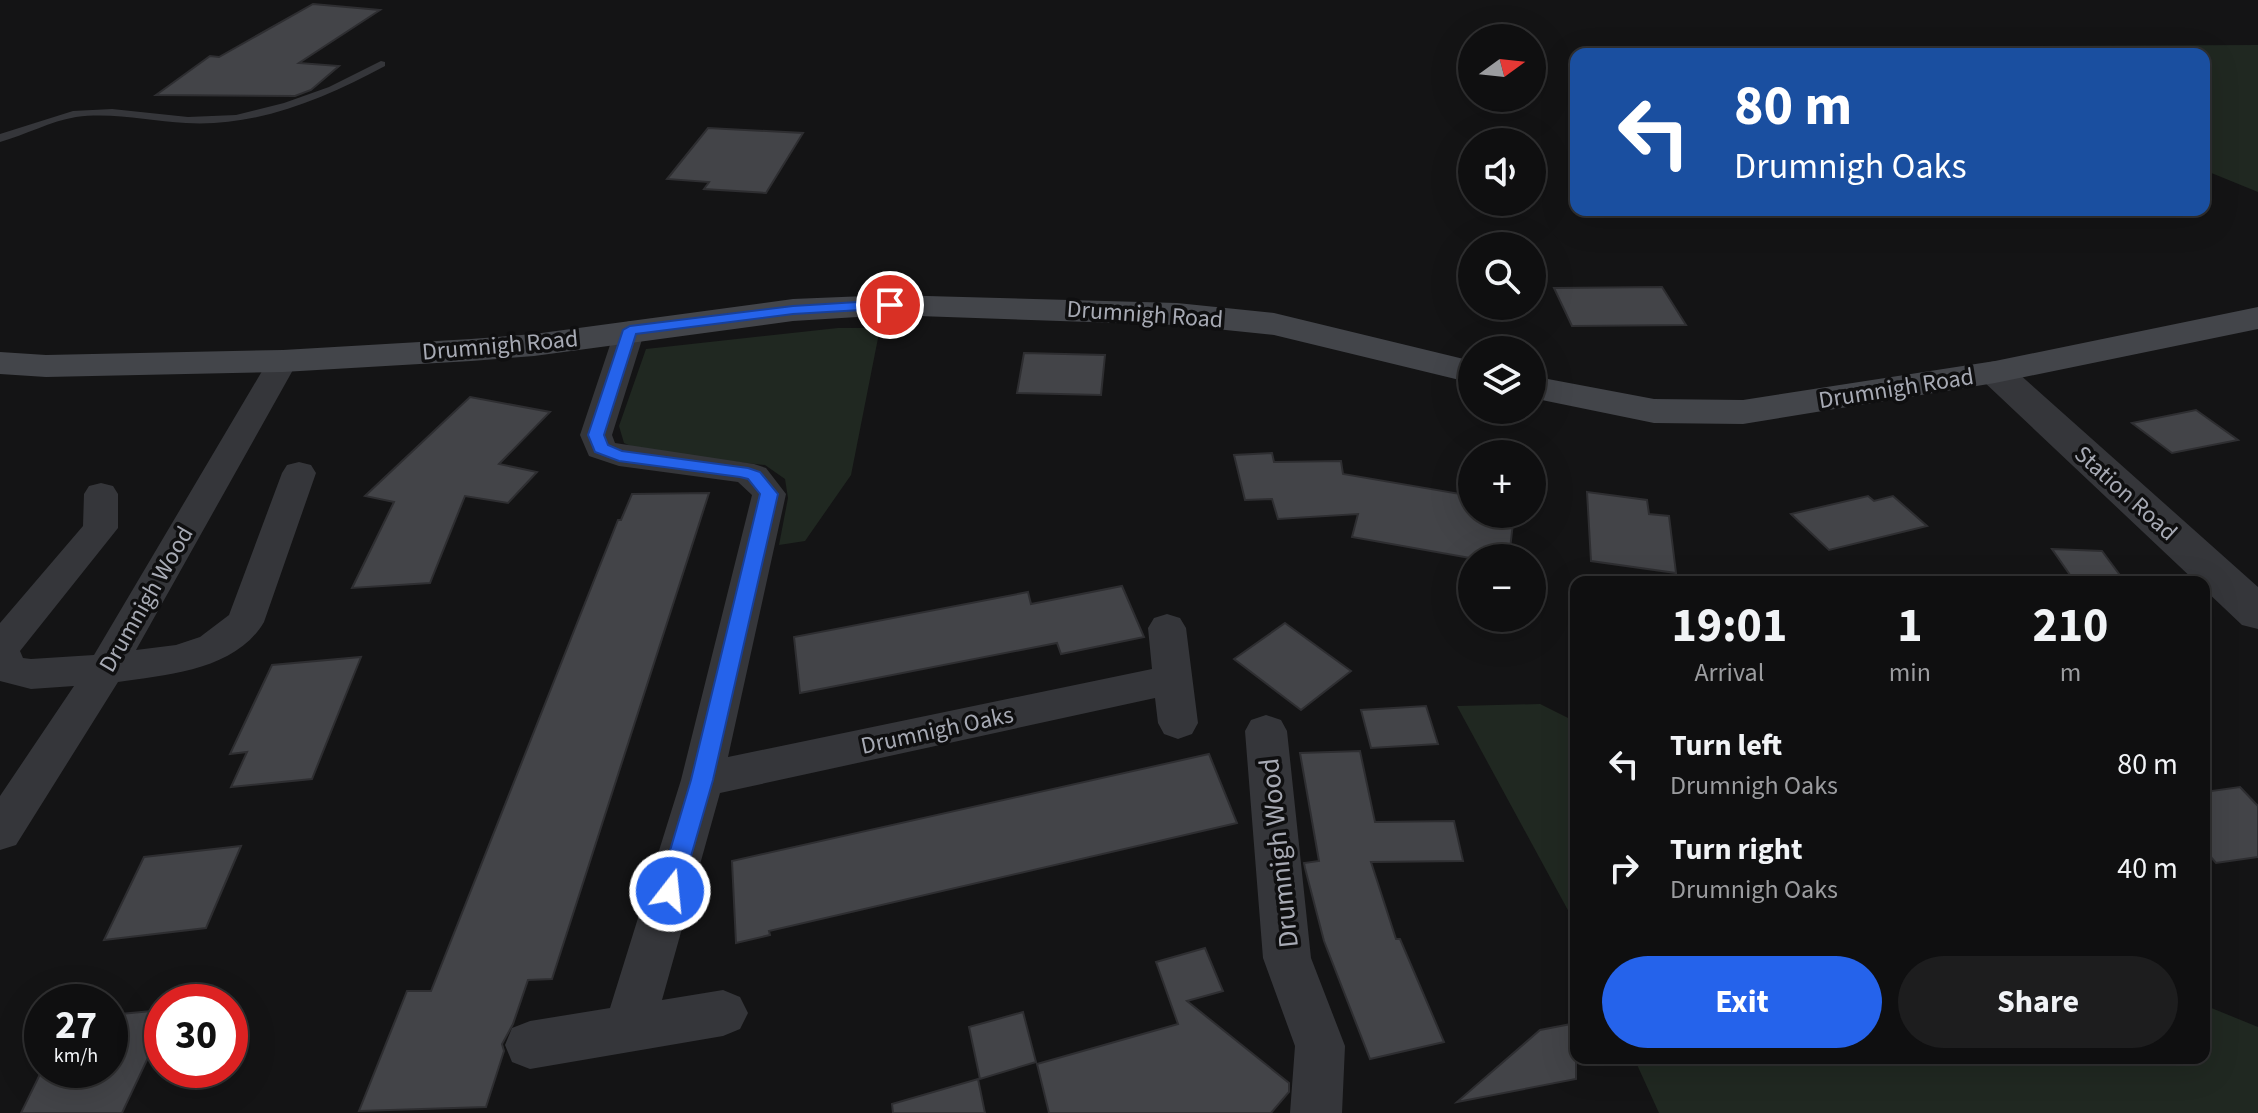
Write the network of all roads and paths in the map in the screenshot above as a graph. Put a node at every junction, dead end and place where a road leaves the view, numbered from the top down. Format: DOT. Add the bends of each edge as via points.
graph roads {
  1 [pos="381,64"];
  2 [pos="0,138"];
  3 [pos="2258,318"];
  4 [pos="630,330"];
  5 [pos="283,361"];
  6 [pos="0,363"];
  7 [pos="1458,369"];
  8 [pos="1995,372"];
  9 [pos="1546,390"];
  10 [pos="299,473"];
  11 [pos="101,494"];
  12 [pos="2258,613"];
  13 [pos="1167,628"];
  14 [pos="106,669"];
  15 [pos="1171,680"];
  16 [pos="1178,723"];
  17 [pos="1266,731"];
  18 [pos="702,780"];
  19 [pos="0,832"];
  20 [pos="723,1013"];
  21 [pos="629,1028"];
  22 [pos="530,1045"];
  23 [pos="1316,1113"];
  1 -- 2 [label="lane" via="288,106 236,118 73,114"];
  3 -- 8 [label="main road, Drumnigh Road"];
  4 -- 5 [label="main road, Drumnigh Road" via="534,345"];
  4 -- 7 [label="main road, Drumnigh Road" via="793,310 890,305 1163,313 1274,324"];
  4 -- 18 [label="street" via="596,435 601,449 619,456 742,472 754,476 769,494"];
  5 -- 6 [label="main road, Drumnigh Road"];
  5 -- 14 [label="street, Drumnigh Wood"];
  8 -- 9 [label="main road, Drumnigh Road" via="1743,412 1654,411"];
  8 -- 12 [label="street, Station Road"];
  10 -- 14 [label="street" via="245,622 214,647 176,659"];
  11 -- 14 [label="street" via="100,528 0,649 9,669 31,674"];
  13 -- 15 [label="street"];
  14 -- 19 [label="street, Drumnigh Wood"];
  15 -- 16 [label="street"];
  15 -- 18 [label="street, Drumnigh Oaks"];
  17 -- 23 [label="street, Drumnigh Wood" via="1287,958 1320,1046"];
  18 -- 21 [label="street"];
  20 -- 21 [label="street"];
  21 -- 22 [label="street"];
}
